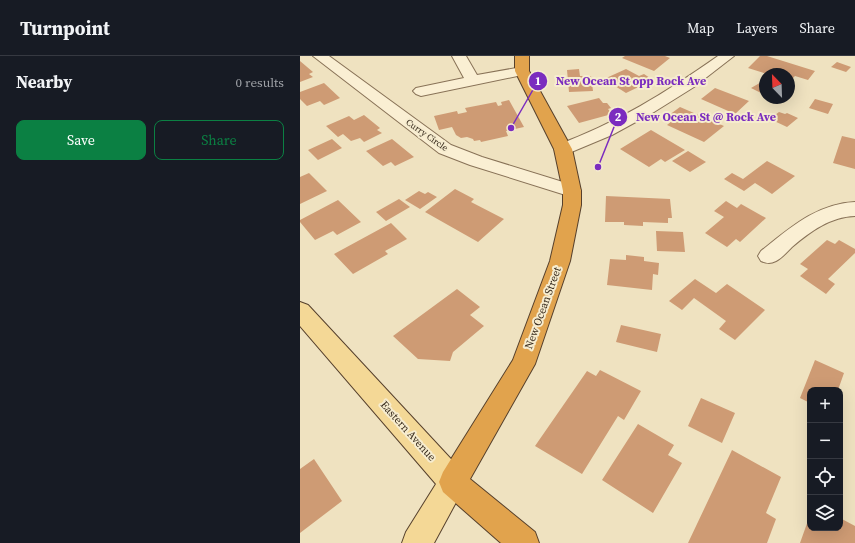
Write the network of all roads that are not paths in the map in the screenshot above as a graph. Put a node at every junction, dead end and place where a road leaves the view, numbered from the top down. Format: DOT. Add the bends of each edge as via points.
graph roads {
  1 [pos="320,56"];
  2 [pos="459,56"];
  3 [pos="727,56"];
  4 [pos="522,64"];
  5 [pos="473,81"];
  6 [pos="421,91"];
  7 [pos="563,149"];
  8 [pos="572,191"];
  9 [pos="855,209"];
  10 [pos="768,256"];
  11 [pos="300,311"];
  12 [pos="453,482"];
  13 [pos="417,543"];
  14 [pos="524,543"];
  1 -- 8 [label="street, Curry Circle" via="445,149"];
  2 -- 5 [label="street"];
  3 -- 7 [label="street" via="699,78 646,110 586,141"];
  4 -- 5 [label="street"];
  4 -- 7 [label="highway, New Ocean Street"];
  5 -- 6 [label="street"];
  7 -- 8 [label="highway, New Ocean Street"];
  8 -- 12 [label="highway, New Ocean Street" via="572,205 560,261 523,364"];
  9 -- 10 [label="street" via="832,212 814,221"];
  11 -- 12 [label="main road, Eastern Avenue"];
  12 -- 13 [label="main road, New Ocean Street"];
  12 -- 14 [label="highway, Eastern Avenue"];
}
